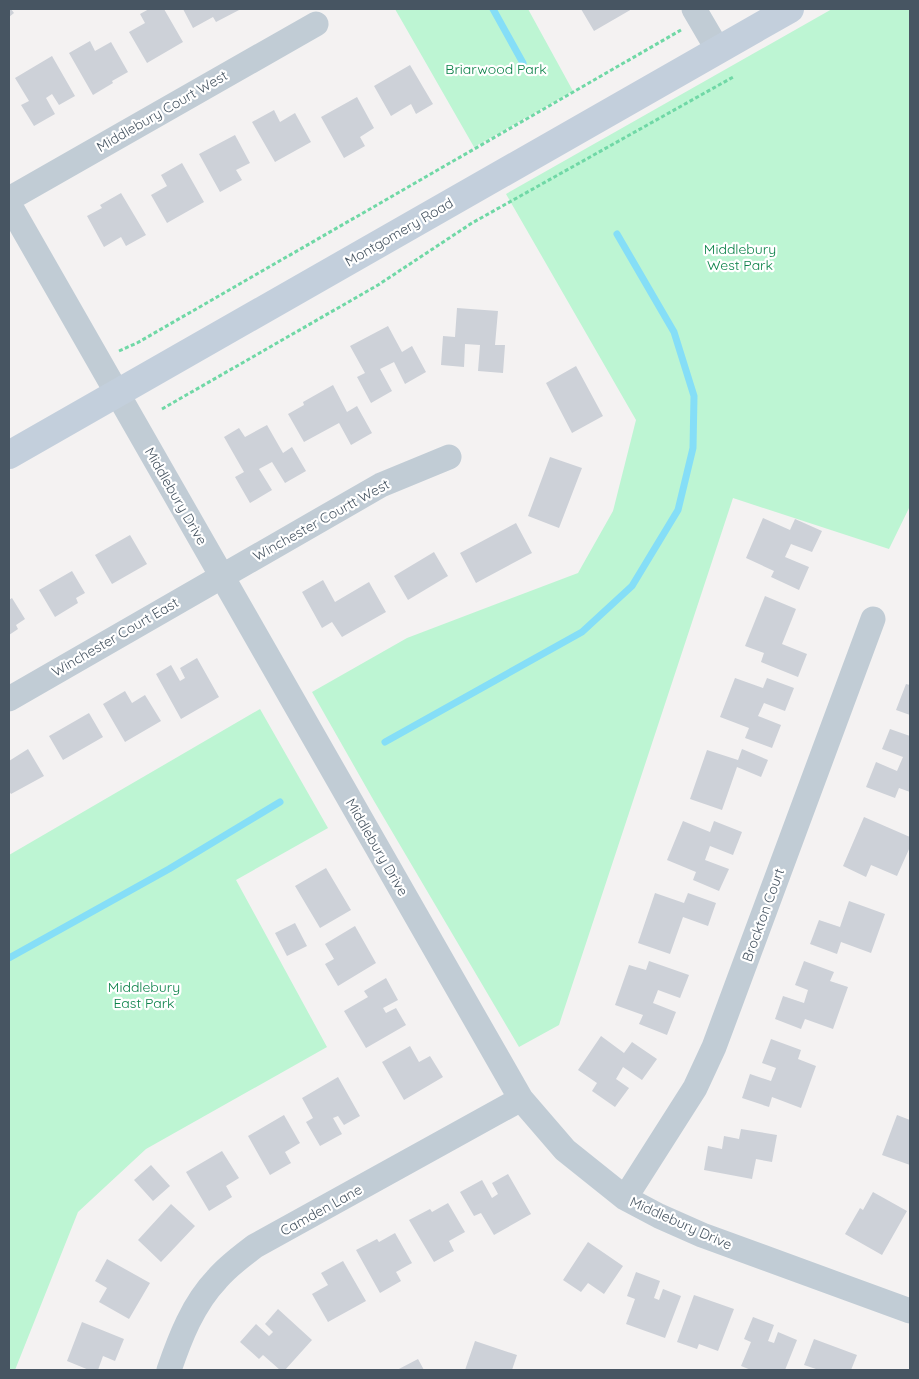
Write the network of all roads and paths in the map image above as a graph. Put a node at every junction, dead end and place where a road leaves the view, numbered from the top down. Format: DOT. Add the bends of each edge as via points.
graph roads {
  1 [pos="790,9"];
  2 [pos="688,19"];
  3 [pos="316,24"];
  4 [pos="718,50"];
  5 [pos="735,76"];
  6 [pos="9,199"];
  7 [pos="9,204"];
  8 [pos="117,352"];
  9 [pos="117,393"];
  10 [pos="162,410"];
  11 [pos="9,455"];
  12 [pos="449,456"];
  13 [pos="222,576"];
  14 [pos="873,619"];
  15 [pos="9,699"];
  16 [pos="522,1099"];
  17 [pos="625,1198"];
  18 [pos="910,1312"];
  19 [pos="169,1370"];
  1 -- 4 [label="street, Montgomery Road"];
  2 -- 4 [label="street"];
  2 -- 8 [label="path" via="146,338"];
  3 -- 6 [label="street, Middlebury Court West"];
  4 -- 9 [label="street, Montgomery Road"];
  5 -- 10 [label="path" via="472,223 378,285"];
  7 -- 9 [label="street, Middlebury Drive"];
  9 -- 11 [label="street, Montgomery Road"];
  9 -- 13 [label="street, Middlebury Drive"];
  12 -- 13 [label="street, Winchester Courtt West" via="380,485"];
  13 -- 15 [label="street, Winchester Court East"];
  13 -- 16 [label="street, Middlebury Drive"];
  14 -- 17 [label="street, Brockton Court" via="714,1047 695,1088"];
  16 -- 17 [label="street, Middlebury Drive" via="565,1150"];
  16 -- 19 [label="street, Camden Lane" via="255,1246 236,1260 211,1286 190,1317"];
  17 -- 18 [label="street, Middlebury Drive" via="702,1235"];
}
